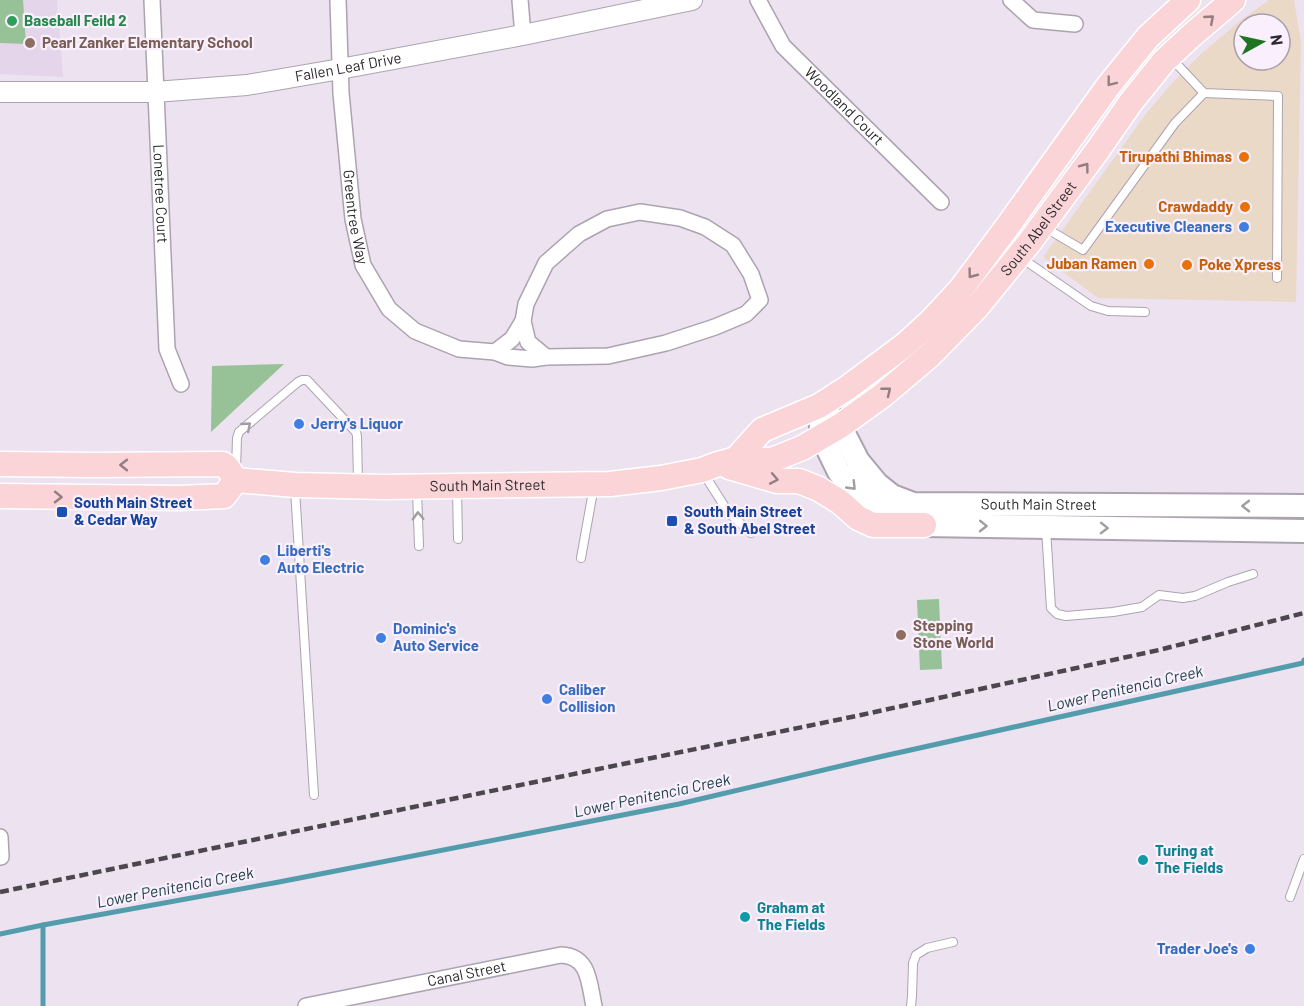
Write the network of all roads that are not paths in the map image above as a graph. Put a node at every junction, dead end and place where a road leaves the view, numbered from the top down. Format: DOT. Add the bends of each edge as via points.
graph roads {
  1 [pos="152,0"];
  2 [pos="338,0"];
  3 [pos="520,0"];
  4 [pos="692,0"];
  5 [pos="758,0"];
  6 [pos="1011,0"];
  7 [pos="1188,0"];
  8 [pos="1233,0"];
  9 [pos="1075,24"];
  10 [pos="523,35"];
  11 [pos="1148,37"];
  12 [pos="1169,56"];
  13 [pos="340,69"];
  14 [pos="0,92"];
  15 [pos="155,92"];
  16 [pos="1204,93"];
  17 [pos="941,202"];
  18 [pos="1019,210"];
  19 [pos="1042,225"];
  20 [pos="1018,256"];
  21 [pos="1276,278"];
  22 [pos="1145,312"];
  23 [pos="523,321"];
  24 [pos="495,352"];
  25 [pos="546,357"];
  26 [pos="181,384"];
  27 [pos="819,406"];
  28 [pos="831,431"];
  29 [pos="0,464"];
  30 [pos="719,464"];
  31 [pos="236,480"];
  32 [pos="594,484"];
  33 [pos="295,485"];
  34 [pos="358,486"];
  35 [pos="417,486"];
  36 [pos="457,486"];
  37 [pos="0,496"];
  38 [pos="1168,505"];
  39 [pos="1304,506"];
  40 [pos="924,525"];
  41 [pos="1046,527"];
  42 [pos="1169,530"];
  43 [pos="1304,531"];
  44 [pos="751,533"];
  45 [pos="458,539"];
  46 [pos="419,546"];
  47 [pos="581,558"];
  48 [pos="1253,574"];
  49 [pos="314,795"];
  50 [pos="0,837"];
  51 [pos="1,857"];
  52 [pos="1304,860"];
  53 [pos="1290,897"];
  54 [pos="952,942"];
  55 [pos="306,1006"];
  56 [pos="594,1006"];
  57 [pos="910,1006"];
  1 -- 15 [label="street, Lonetree Court"];
  2 -- 13 [label="street, Greentree Way"];
  3 -- 10 [label="street"];
  4 -- 10 [label="street, Fallen Leaf Drive"];
  5 -- 17 [label="street, Woodland Court" via="783,46"];
  6 -- 9 [label="street" via="1033,20"];
  7 -- 11 [label="main road, South Abel Street"];
  12 -- 8 [label="main road, South Abel Street, one-way"];
  10 -- 13 [label="street, Fallen Leaf Drive"];
  11 -- 12 [label="main road"];
  11 -- 18 [label="main road, South Abel Street, one-way"];
  12 -- 16 [label="lane"];
  19 -- 12 [label="main road, South Abel Street, one-way"];
  13 -- 15 [label="street, Fallen Leaf Drive" via="247,85"];
  13 -- 24 [label="street, Greentree Way" via="353,219 363,265 389,309 415,330 459,349"];
  14 -- 15 [label="street, Fallen Leaf Drive"];
  15 -- 26 [label="street, Lonetree Court" via="167,349"];
  16 -- 19 [label="lane" via="1175,123 1083,250"];
  16 -- 21 [label="lane" via="1278,96"];
  18 -- 19 [label="main road"];
  18 -- 27 [label="main road, South Abel Street, one-way" via="932,321"];
  19 -- 20 [label="main road, South Abel Street"];
  20 -- 22 [label="lane" via="1091,306 1108,311"];
  28 -- 20 [label="main road, South Abel Street, one-way" via="929,356 977,307"];
  23 -- 24 [label="street" via="512,339"];
  23 -- 25 [label="street" via="528,342"];
  23 -- 25 [label="street, Greentree Way" via="526,304 546,263 579,234 607,219 640,212 705,226 733,245 751,274 760,300 747,314 666,343 608,356"];
  24 -- 25 [label="street, Greentree Way" via="508,357"];
  27 -- 28 [label="main road, South Main Street"];
  27 -- 30 [label="main road" via="762,430"];
  28 -- 30 [label="main road, South Main Street" via="772,460"];
  28 -- 38 [label="main road, South Main Street" via="877,484 892,496 913,504"];
  28 -- 40 [label="main road, South Main Street, one-way" via="839,472 867,502 888,514"];
  31 -- 29 [label="main road, one-way" via="223,464"];
  30 -- 32 [label="main road, South Main Street" via="651,479"];
  30 -- 40 [label="main road, one-way" via="777,481 799,481 819,489 873,525"];
  30 -- 44 [label="lane" via="728,512"];
  31 -- 33 [label="main road, South Main Street"];
  31 -- 34 [label="lane, one-way" via="239,432 302,380 310,382 356,432"];
  37 -- 31 [label="main road, one-way" via="224,496"];
  32 -- 36 [label="main road, South Main Street"];
  32 -- 47 [label="lane"];
  33 -- 34 [label="main road, South Main Street"];
  33 -- 49 [label="lane"];
  34 -- 35 [label="main road, South Main Street"];
  35 -- 36 [label="main road, South Main Street"];
  46 -- 35 [label="lane, one-way"];
  36 -- 45 [label="lane"];
  39 -- 38 [label="main road, South Main Street, one-way"];
  38 -- 42 [label="main road"];
  40 -- 41 [label="main road, South Main Street, one-way"];
  41 -- 42 [label="main road, South Main Street, one-way"];
  41 -- 48 [label="lane" via="1051,608 1057,614 1142,607 1160,595 1195,596"];
  42 -- 43 [label="main road, South Main Street"];
  50 -- 51 [label="street"];
  52 -- 53 [label="lane"];
  54 -- 57 [label="lane" via="927,948 916,956"];
  55 -- 56 [label="street, Canal Street" via="561,955 579,959 588,976"];
}
